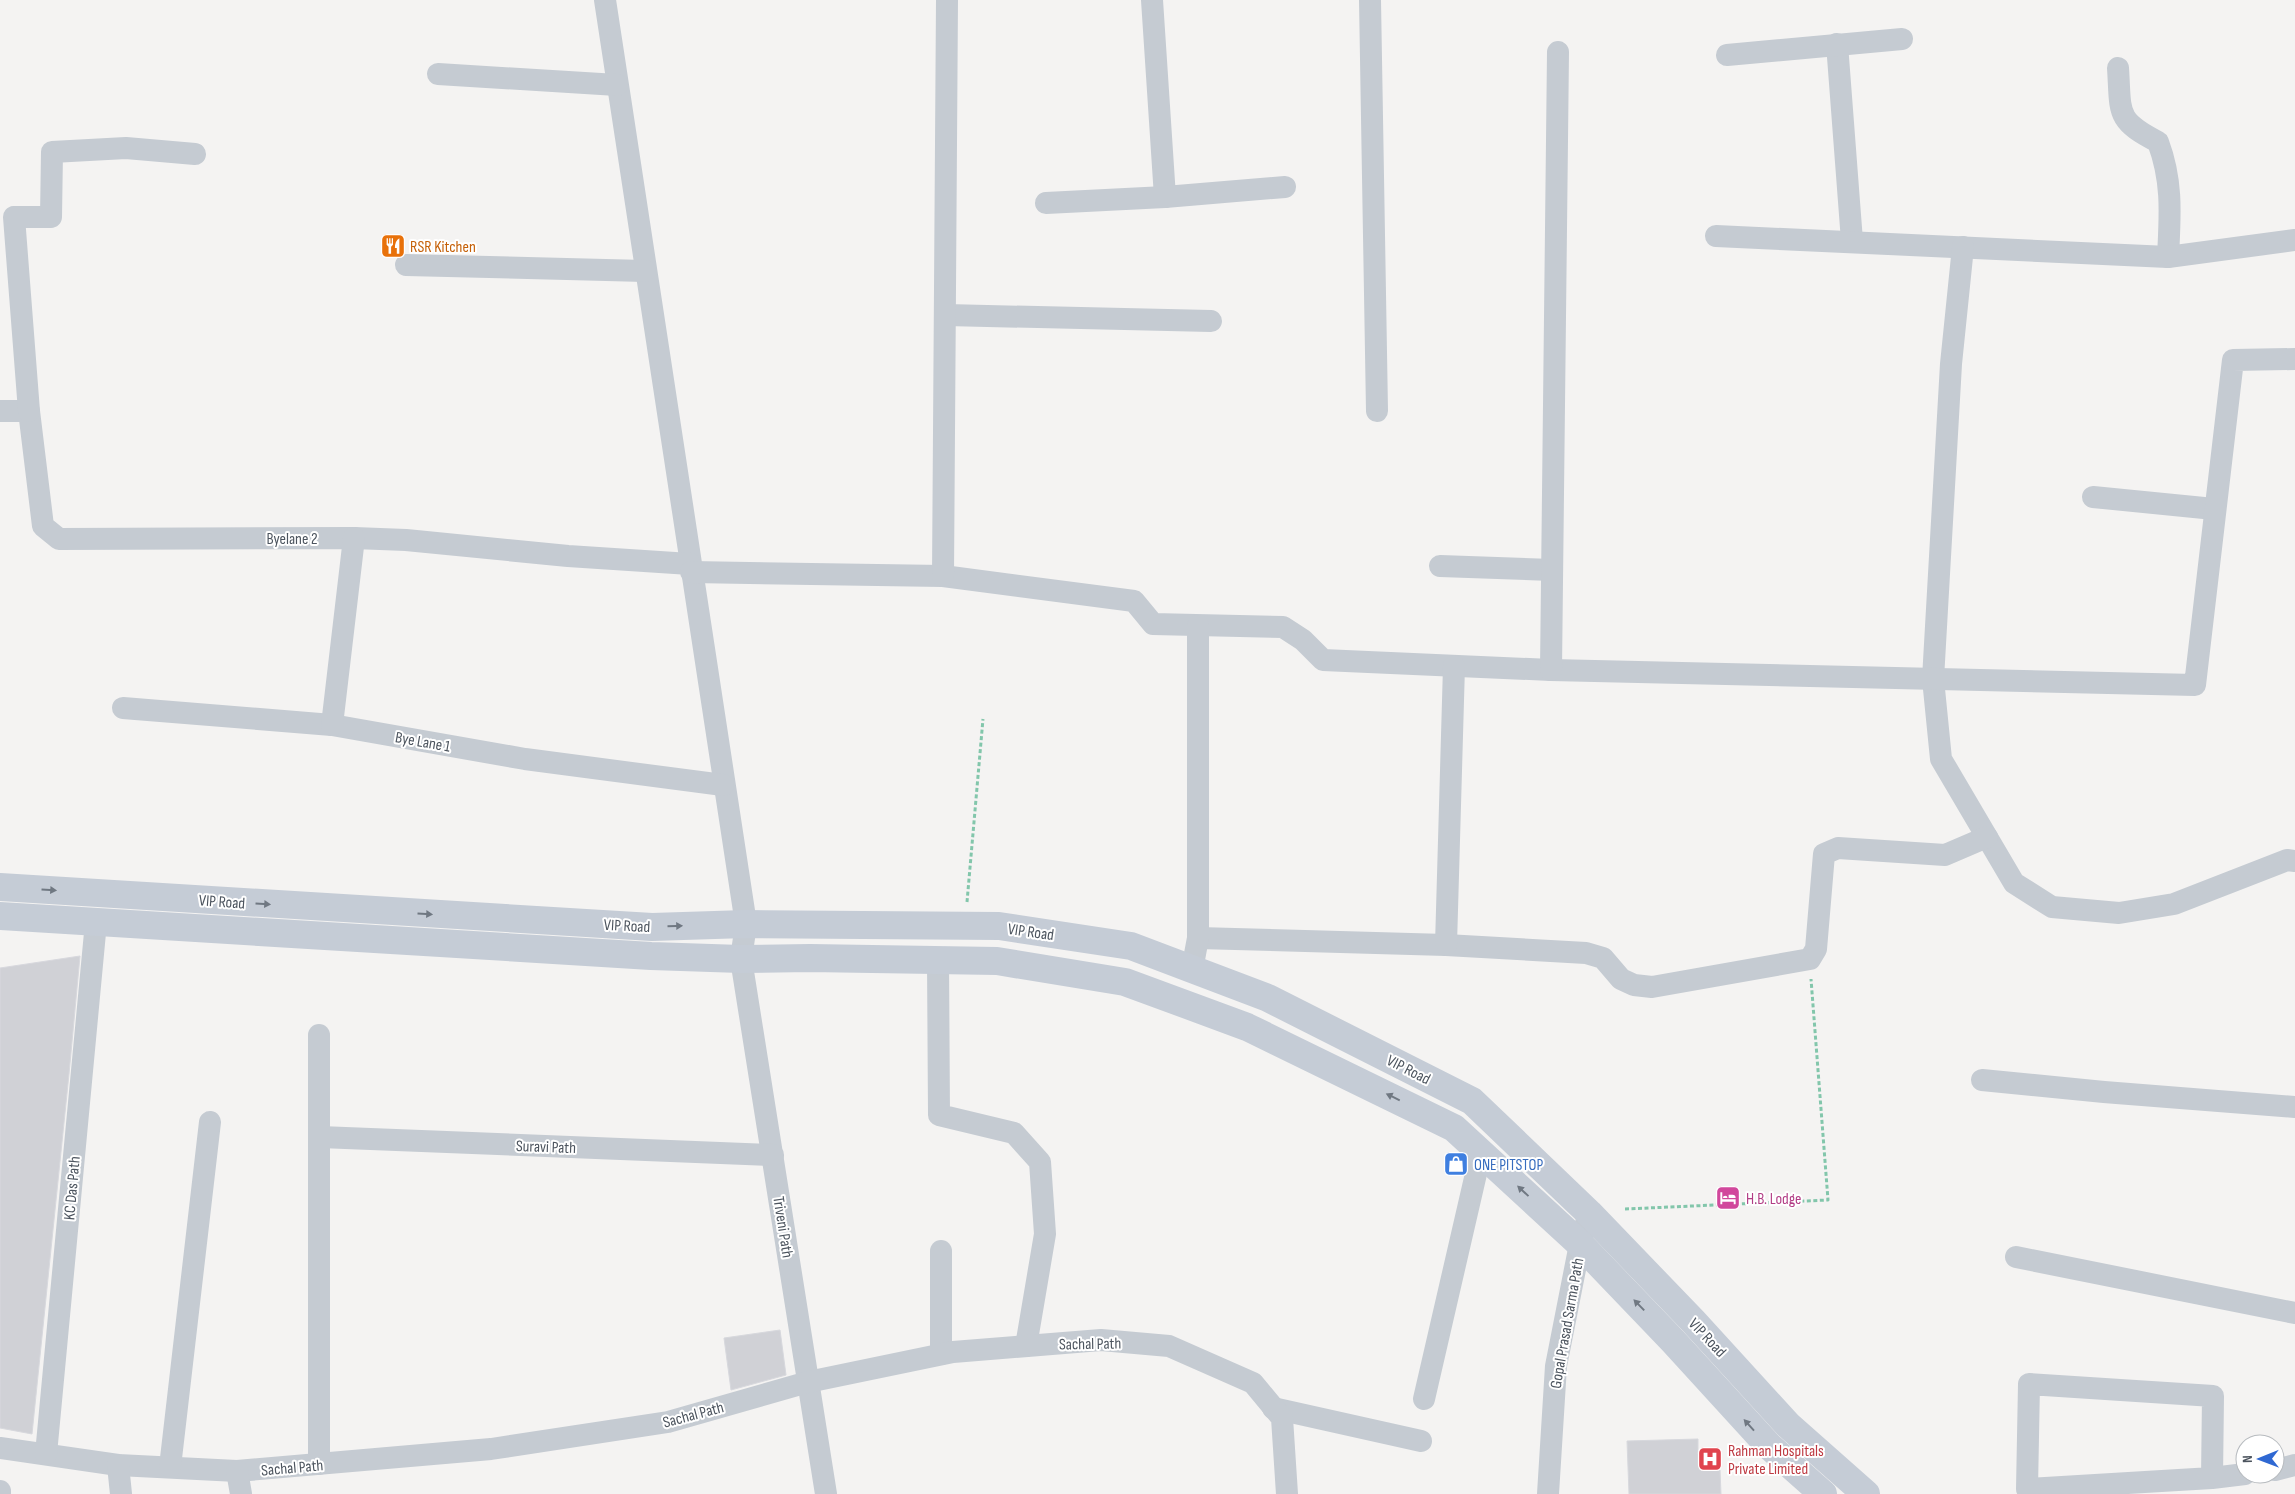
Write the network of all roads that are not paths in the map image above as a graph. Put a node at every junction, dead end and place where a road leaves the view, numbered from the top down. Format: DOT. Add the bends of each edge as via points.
graph roads {
  1 [pos="605,0"];
  2 [pos="947,0"];
  3 [pos="1152,0"];
  4 [pos="1370,0"];
  5 [pos="1902,39"];
  6 [pos="1837,44"];
  7 [pos="1558,52"];
  8 [pos="1727,55"];
  9 [pos="2118,68"];
  10 [pos="438,74"];
  11 [pos="617,85"];
  12 [pos="195,154"];
  13 [pos="1285,187"];
  14 [pos="1165,197"];
  15 [pos="1046,203"];
  16 [pos="7,217"];
  17 [pos="1716,236"];
  18 [pos="2295,240"];
  19 [pos="1852,241"];
  20 [pos="1963,247"];
  21 [pos="2168,257"];
  22 [pos="406,265"];
  23 [pos="645,271"];
  24 [pos="946,315"];
  25 [pos="1210,321"];
  26 [pos="2295,359"];
  27 [pos="0,411"];
  28 [pos="29,411"];
  29 [pos="1377,411"];
  30 [pos="2093,497"];
  31 [pos="2214,509"];
  32 [pos="354,538"];
  33 [pos="1440,566"];
  34 [pos="690,568"];
  35 [pos="1552,570"];
  36 [pos="943,576"];
  37 [pos="1198,626"];
  38 [pos="1454,666"];
  39 [pos="1551,670"];
  40 [pos="1933,679"];
  41 [pos="122,708"];
  42 [pos="332,725"];
  43 [pos="723,785"];
  44 [pos="1987,837"];
  45 [pos="2295,861"];
  46 [pos="0,887"];
  47 [pos="0,916"];
  48 [pos="96,922"];
  49 [pos="746,924"];
  50 [pos="1198,938"];
  51 [pos="1446,945"];
  52 [pos="742,959"];
  53 [pos="938,960"];
  54 [pos="1192,970"];
  55 [pos="320,1035"];
  56 [pos="1982,1080"];
  57 [pos="2295,1107"];
  58 [pos="210,1122"];
  59 [pos="320,1137"];
  60 [pos="1481,1152"];
  61 [pos="773,1155"];
  62 [pos="1590,1212"];
  63 [pos="1580,1244"];
  64 [pos="941,1251"];
  65 [pos="2016,1257"];
  66 [pos="2295,1314"];
  67 [pos="1026,1346"];
  68 [pos="941,1354"];
  69 [pos="808,1382"];
  70 [pos="1424,1399"];
  71 [pos="1273,1408"];
  72 [pos="1421,1441"];
  73 [pos="0,1448"];
  74 [pos="46,1454"];
  75 [pos="319,1464"];
  76 [pos="118,1465"];
  77 [pos="170,1467"];
  78 [pos="237,1471"];
  79 [pos="2235,1475"];
  80 [pos="2212,1478"];
  81 [pos="122,1494"];
  82 [pos="241,1494"];
  83 [pos="826,1494"];
  84 [pos="1287,1494"];
  85 [pos="1548,1494"];
  86 [pos="1823,1494"];
  87 [pos="1866,1494"];
  1 -- 11 [label="street, Triveni Path"];
  2 -- 24 [label="street"];
  3 -- 14 [label="street"];
  4 -- 29 [label="street"];
  5 -- 6 [label="street"];
  6 -- 8 [label="street"];
  6 -- 19 [label="street"];
  7 -- 35 [label="street"];
  9 -- 21 [label="street" via="2122,115 2136,131 2158,142 2166,164 2170,208"];
  10 -- 11 [label="street"];
  11 -- 23 [label="street, Triveni Path"];
  12 -- 16 [label="street" via="126,148 52,152 51,217"];
  13 -- 14 [label="street"];
  14 -- 15 [label="street"];
  16 -- 28 [label="street, Byelane 2"];
  17 -- 19 [label="street"];
  18 -- 21 [label="street"];
  19 -- 20 [label="street"];
  20 -- 21 [label="street"];
  20 -- 40 [label="street" via="1951,364"];
  22 -- 23 [label="street"];
  23 -- 34 [label="street, Triveni Path"];
  24 -- 25 [label="street"];
  24 -- 36 [label="street"];
  26 -- 31 [label="street" via="2233,360"];
  27 -- 28 [label="street"];
  28 -- 32 [label="street, Byelane 2" via="43,526 59,539"];
  30 -- 31 [label="street"];
  31 -- 40 [label="street, Byelane 2" via="2195,685"];
  32 -- 34 [label="street, Byelane 2" via="406,540"];
  32 -- 42 [label="street"];
  33 -- 35 [label="street"];
  34 -- 36 [label="street, Byelane 2"];
  34 -- 43 [label="street, Triveni Path"];
  35 -- 39 [label="street"];
  36 -- 37 [label="street, Byelane 2" via="1134,601 1153,624"];
  37 -- 38 [label="street, Byelane 2" via="1283,627 1303,640 1323,660"];
  37 -- 50 [label="street"];
  38 -- 39 [label="street, Byelane 2"];
  38 -- 51 [label="street"];
  39 -- 40 [label="street, Byelane 2"];
  40 -- 44 [label="street" via="1941,759"];
  41 -- 42 [label="street, Bye Lane 1"];
  42 -- 43 [label="street, Bye Lane 1" via="525,759"];
  43 -- 49 [label="street, Triveni Path"];
  44 -- 45 [label="street" via="2014,883 2052,907 2119,913 2174,904 2287,860"];
  44 -- 51 [label="street" via="1945,855 1838,848 1824,854 1816,949 1810,959 1652,987 1620,979 1603,958 1586,953"];
  46 -- 49 [label="main road, VIP Road, one-way" via="652,927"];
  47 -- 48 [label="main road, VIP Road"];
  48 -- 52 [label="main road, VIP Road" via="401,942"];
  48 -- 74 [label="street, KC Das Path"];
  49 -- 52 [label="street, Triveni Path"];
  49 -- 54 [label="main road, VIP Road" via="999,926 1131,946"];
  50 -- 51 [label="street"];
  50 -- 54 [label="street"];
  52 -- 53 [label="main road, VIP Road"];
  52 -- 61 [label="street, Triveni Path"];
  60 -- 53 [label="main road, VIP Road, one-way" via="1454,1128 1247,1026 1125,982 997,961"];
  53 -- 67 [label="street" via="939,1115 1014,1133 1040,1162 1045,1234"];
  54 -- 62 [label="main road, VIP Road" via="1268,998 1472,1101"];
  55 -- 59 [label="street"];
  56 -- 57 [label="street"];
  58 -- 77 [label="street"];
  59 -- 61 [label="street, Suravi Path"];
  59 -- 75 [label="street"];
  63 -- 60 [label="main road, VIP Road, one-way"];
  60 -- 70 [label="street"];
  61 -- 69 [label="street, Triveni Path"];
  62 -- 63 [label="street, Gopal Prasad Sarma Path"];
  62 -- 87 [label="main road, VIP Road" via="1788,1425"];
  63 -- 85 [label="street, Gopal Prasad Sarma Path" via="1556,1366"];
  86 -- 63 [label="main road, VIP Road, one-way" via="1768,1445"];
  64 -- 68 [label="street"];
  65 -- 66 [label="street"];
  67 -- 68 [label="street, Sachal Path"];
  67 -- 71 [label="street, Sachal Path" via="1101,1340 1169,1346 1253,1383"];
  68 -- 69 [label="street, Sachal Path"];
  69 -- 75 [label="street, Sachal Path" via="668,1422 491,1449"];
  69 -- 83 [label="street, Triveni Path"];
  71 -- 72 [label="street"];
  71 -- 84 [label="street, Sachal Path" via="1282,1418"];
  73 -- 74 [label="street, Sachal Path"];
  74 -- 76 [label="street, Sachal Path"];
  75 -- 78 [label="street, Sachal Path"];
  76 -- 77 [label="street, Sachal Path"];
  76 -- 81 [label="street"];
  77 -- 78 [label="street, Sachal Path"];
  78 -- 82 [label="street"];
  79 -- 80 [label="street"];
  80 -- 80 [label="street" via="2027,1489 2029,1384 2213,1396"];
}
